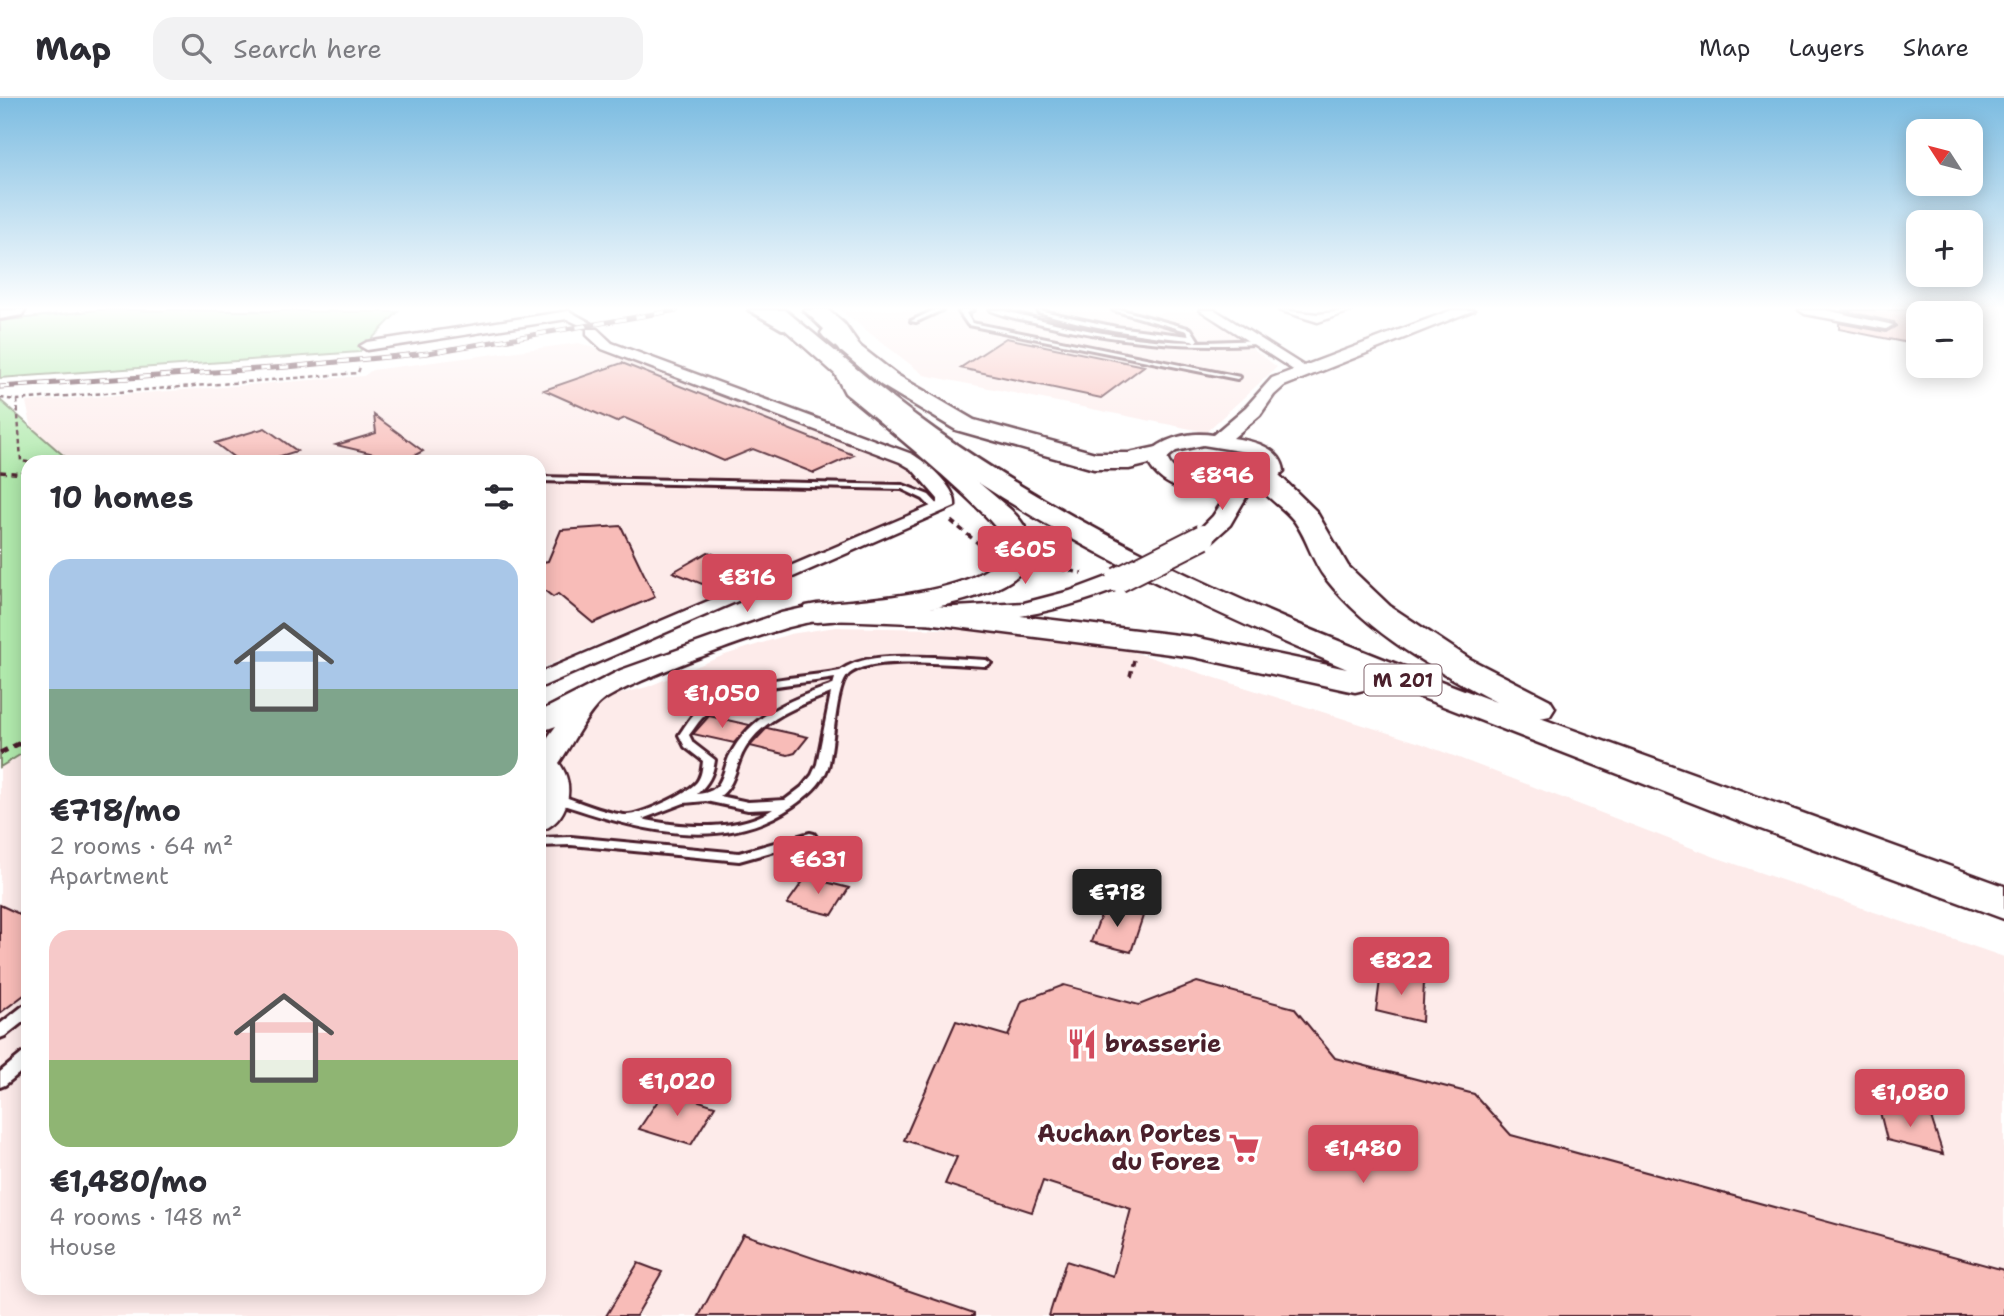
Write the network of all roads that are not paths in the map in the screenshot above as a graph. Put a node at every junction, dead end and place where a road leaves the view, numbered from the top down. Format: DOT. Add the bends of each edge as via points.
graph roads {
  1 [pos="663,367"];
  2 [pos="848,367"];
  3 [pos="853,367"];
  4 [pos="862,367"];
  5 [pos="1186,367"];
  6 [pos="1298,367"];
  7 [pos="1312,367"];
  8 [pos="1303,370"];
  9 [pos="1237,377"];
  10 [pos="889,380"];
  11 [pos="1253,411"];
  12 [pos="1220,439"];
  13 [pos="1252,447"];
  14 [pos="1157,455"];
  15 [pos="546,479"];
  16 [pos="1254,485"];
  17 [pos="1204,489"];
  18 [pos="939,510"];
  19 [pos="1222,520"];
  20 [pos="817,613"];
  21 [pos="938,616"];
  22 [pos="986,663"];
  23 [pos="843,674"];
  24 [pos="546,678"];
  25 [pos="836,687"];
  26 [pos="587,701"];
  27 [pos="546,720"];
  28 [pos="546,756"];
  29 [pos="546,768"];
  30 [pos="710,798"];
  31 [pos="682,799"];
  32 [pos="792,803"];
  33 [pos="547,809"];
  34 [pos="1753,812"];
  35 [pos="626,820"];
  36 [pos="810,836"];
  37 [pos="546,842"];
  38 [pos="2004,881"];
  39 [pos="2004,889"];
  40 [pos="2004,903"];
  41 [pos="21,1016"];
  42 [pos="0,1032"];
  43 [pos="21,1063"];
  44 [pos="0,1081"];
  1 -- 18 [label="street" via="906,458 947,498 946,506"];
  2 -- 20 [label="main road" via="853,388 987,501 1007,521 1019,544 1017,556 1005,571 961,594"];
  3 -- 34 [label="highway, M 201" via="907,424 1124,556 1349,659"];
  4 -- 10 [label="main road, M 201"];
  5 -- 9 [label="lane"];
  6 -- 8 [label="street"];
  7 -- 8 [label="street"];
  8 -- 11 [label="street" via="1272,386"];
  10 -- 14 [label="main road" via="965,425 1040,447 1094,461"];
  10 -- 39 [label="highway, M 201" via="996,467 1138,554 1352,651"];
  11 -- 12 [label="street"];
  11 -- 13 [label="street"];
  12 -- 13 [label="street"];
  12 -- 14 [label="street" via="1174,443"];
  13 -- 16 [label="street" via="1273,463 1274,471"];
  14 -- 17 [label="street" via="1160,472"];
  15 -- 18 [label="lane" via="903,487 926,497"];
  16 -- 17 [label="street"];
  16 -- 19 [label="street"];
  16 -- 38 [label="highway" via="1274,491 1306,517 1335,571 1355,594 1419,642 1497,689 1558,718 1720,780"];
  17 -- 19 [label="street"];
  18 -- 24 [label="street"];
  19 -- 21 [label="street, bridge" via="1203,537 1079,596 1024,610"];
  20 -- 21 [label="street"];
  20 -- 26 [label="street" via="749,631 667,662"];
  21 -- 34 [label="highway" via="1117,635 1308,669"];
  22 -- 23 [label="lane" via="883,662"];
  23 -- 25 [label="lane"];
  23 -- 31 [label="lane" via="746,688 703,709 684,735 689,745 709,760 709,769 696,789"];
  25 -- 30 [label="lane" via="784,709 751,733 733,760 723,790"];
  25 -- 32 [label="lane" via="822,769"];
  26 -- 27 [label="street"];
  26 -- 28 [label="street"];
  29 -- 33 [label="street" via="556,785"];
  30 -- 31 [label="lane"];
  30 -- 32 [label="lane" via="748,806"];
  31 -- 35 [label="lane"];
  32 -- 35 [label="lane" via="769,818 733,828 677,828"];
  33 -- 35 [label="lane"];
  34 -- 40 [label="highway, M 201"];
  36 -- 37 [label="lane" via="739,857"];
  41 -- 42 [label="lane"];
  43 -- 44 [label="lane"];
}
